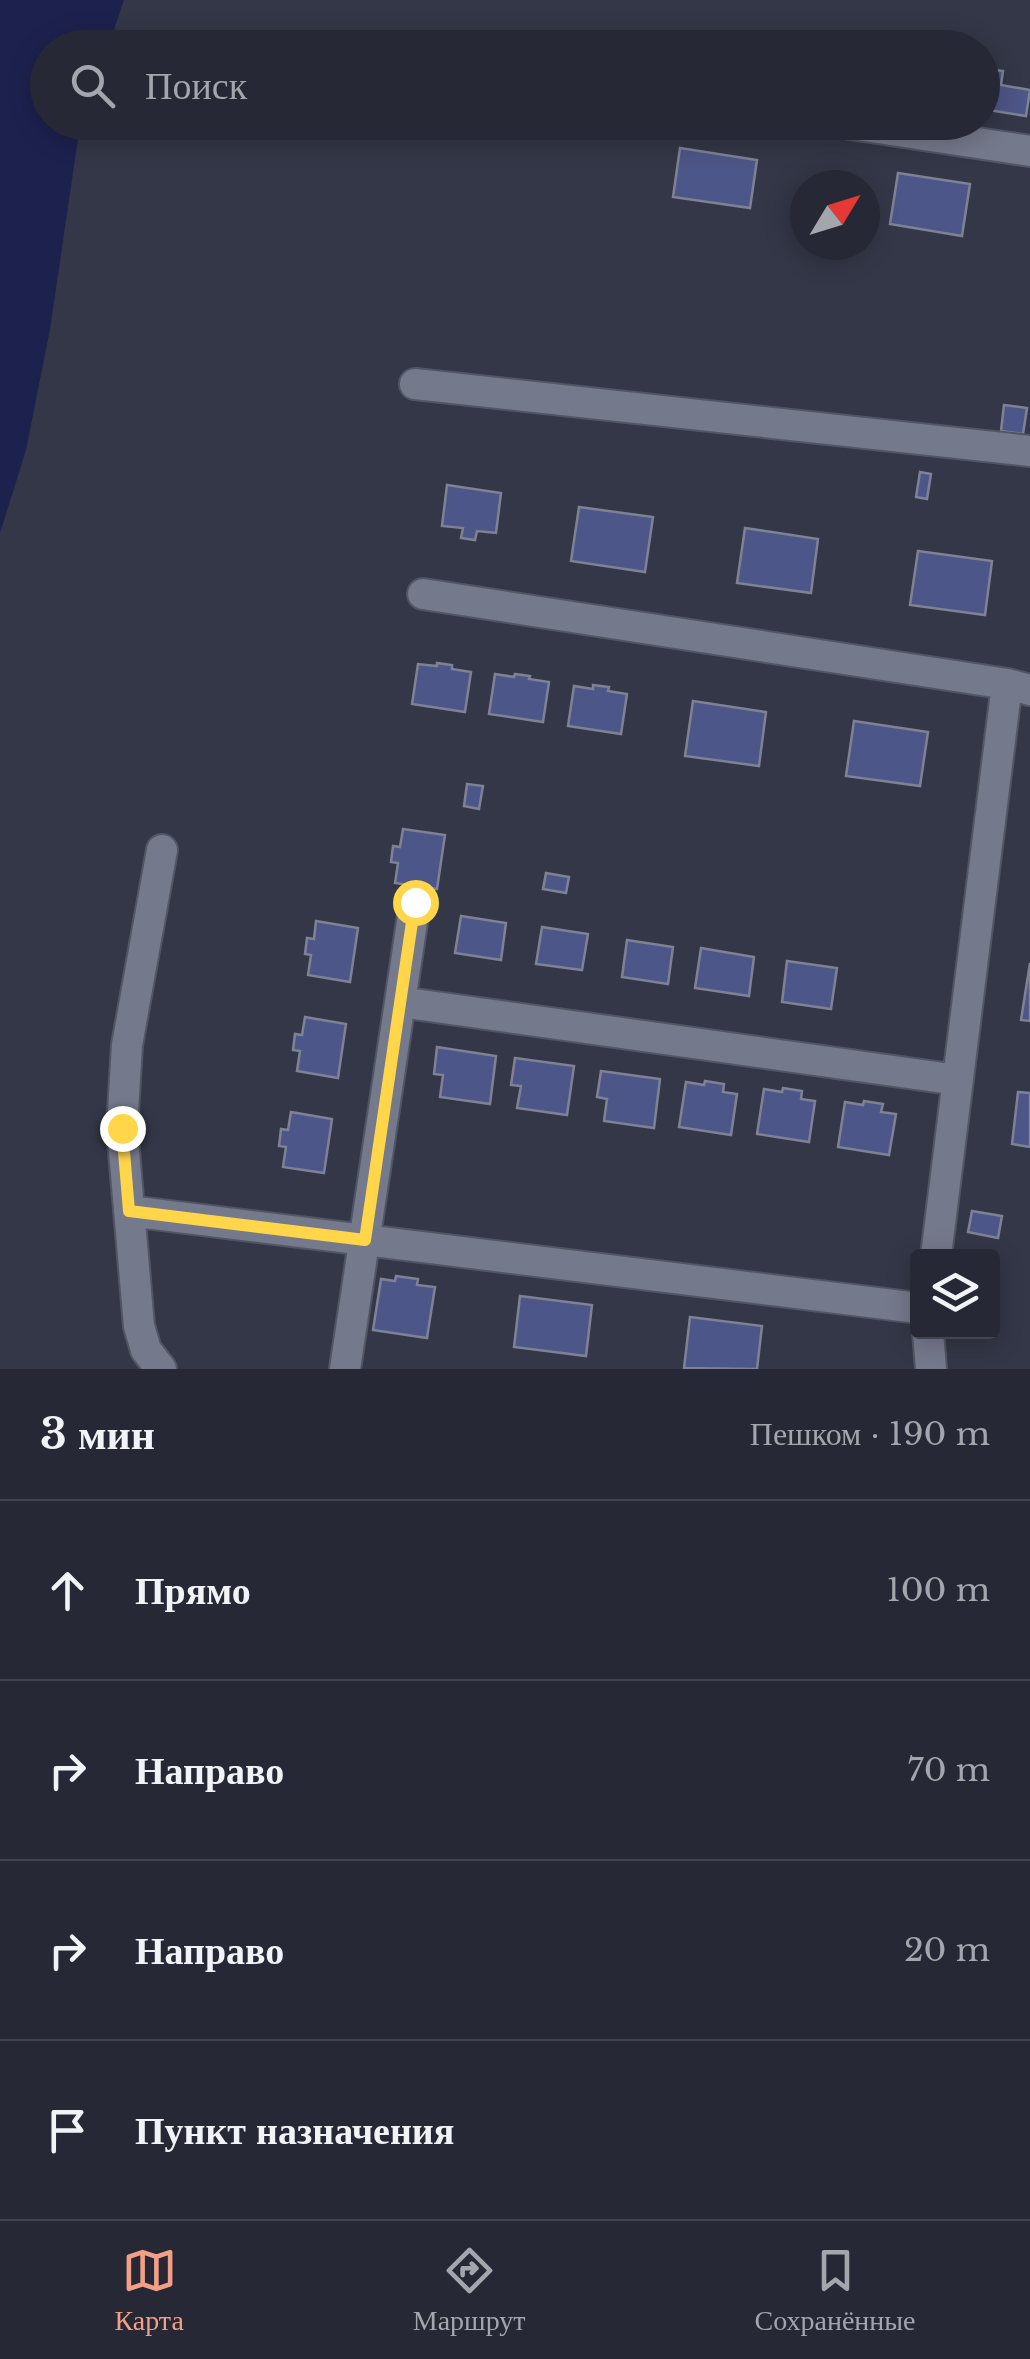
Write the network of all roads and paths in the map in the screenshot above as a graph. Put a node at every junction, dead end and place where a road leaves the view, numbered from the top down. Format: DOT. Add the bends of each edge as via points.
graph roads {
  1 [pos="957,140"];
  2 [pos="1030,151"];
  3 [pos="415,384"];
  4 [pos="1030,451"];
  5 [pos="422,594"];
  6 [pos="1018,687"];
  7 [pos="162,850"];
  8 [pos="415,902"];
  9 [pos="400,1002"];
  10 [pos="958,1080"];
  11 [pos="129,1211"];
  12 [pos="365,1240"];
  13 [pos="937,1249"];
  14 [pos="910,1307"];
  15 [pos="929,1339"];
  16 [pos="161,1369"];
  17 [pos="345,1369"];
  18 [pos="931,1369"];
  1 -- 2 [label="street"];
  3 -- 4 [label="street"];
  5 -- 6 [label="street"];
  6 -- 10 [label="street"];
  7 -- 11 [label="street" via="127,1045 122,1128"];
  8 -- 9 [label="street"];
  9 -- 10 [label="street"];
  9 -- 12 [label="street"];
  10 -- 13 [label="street"];
  11 -- 12 [label="street"];
  11 -- 16 [label="street" via="139,1326"];
  12 -- 14 [label="street"];
  12 -- 17 [label="street"];
  15 -- 18 [label="street"];
}
